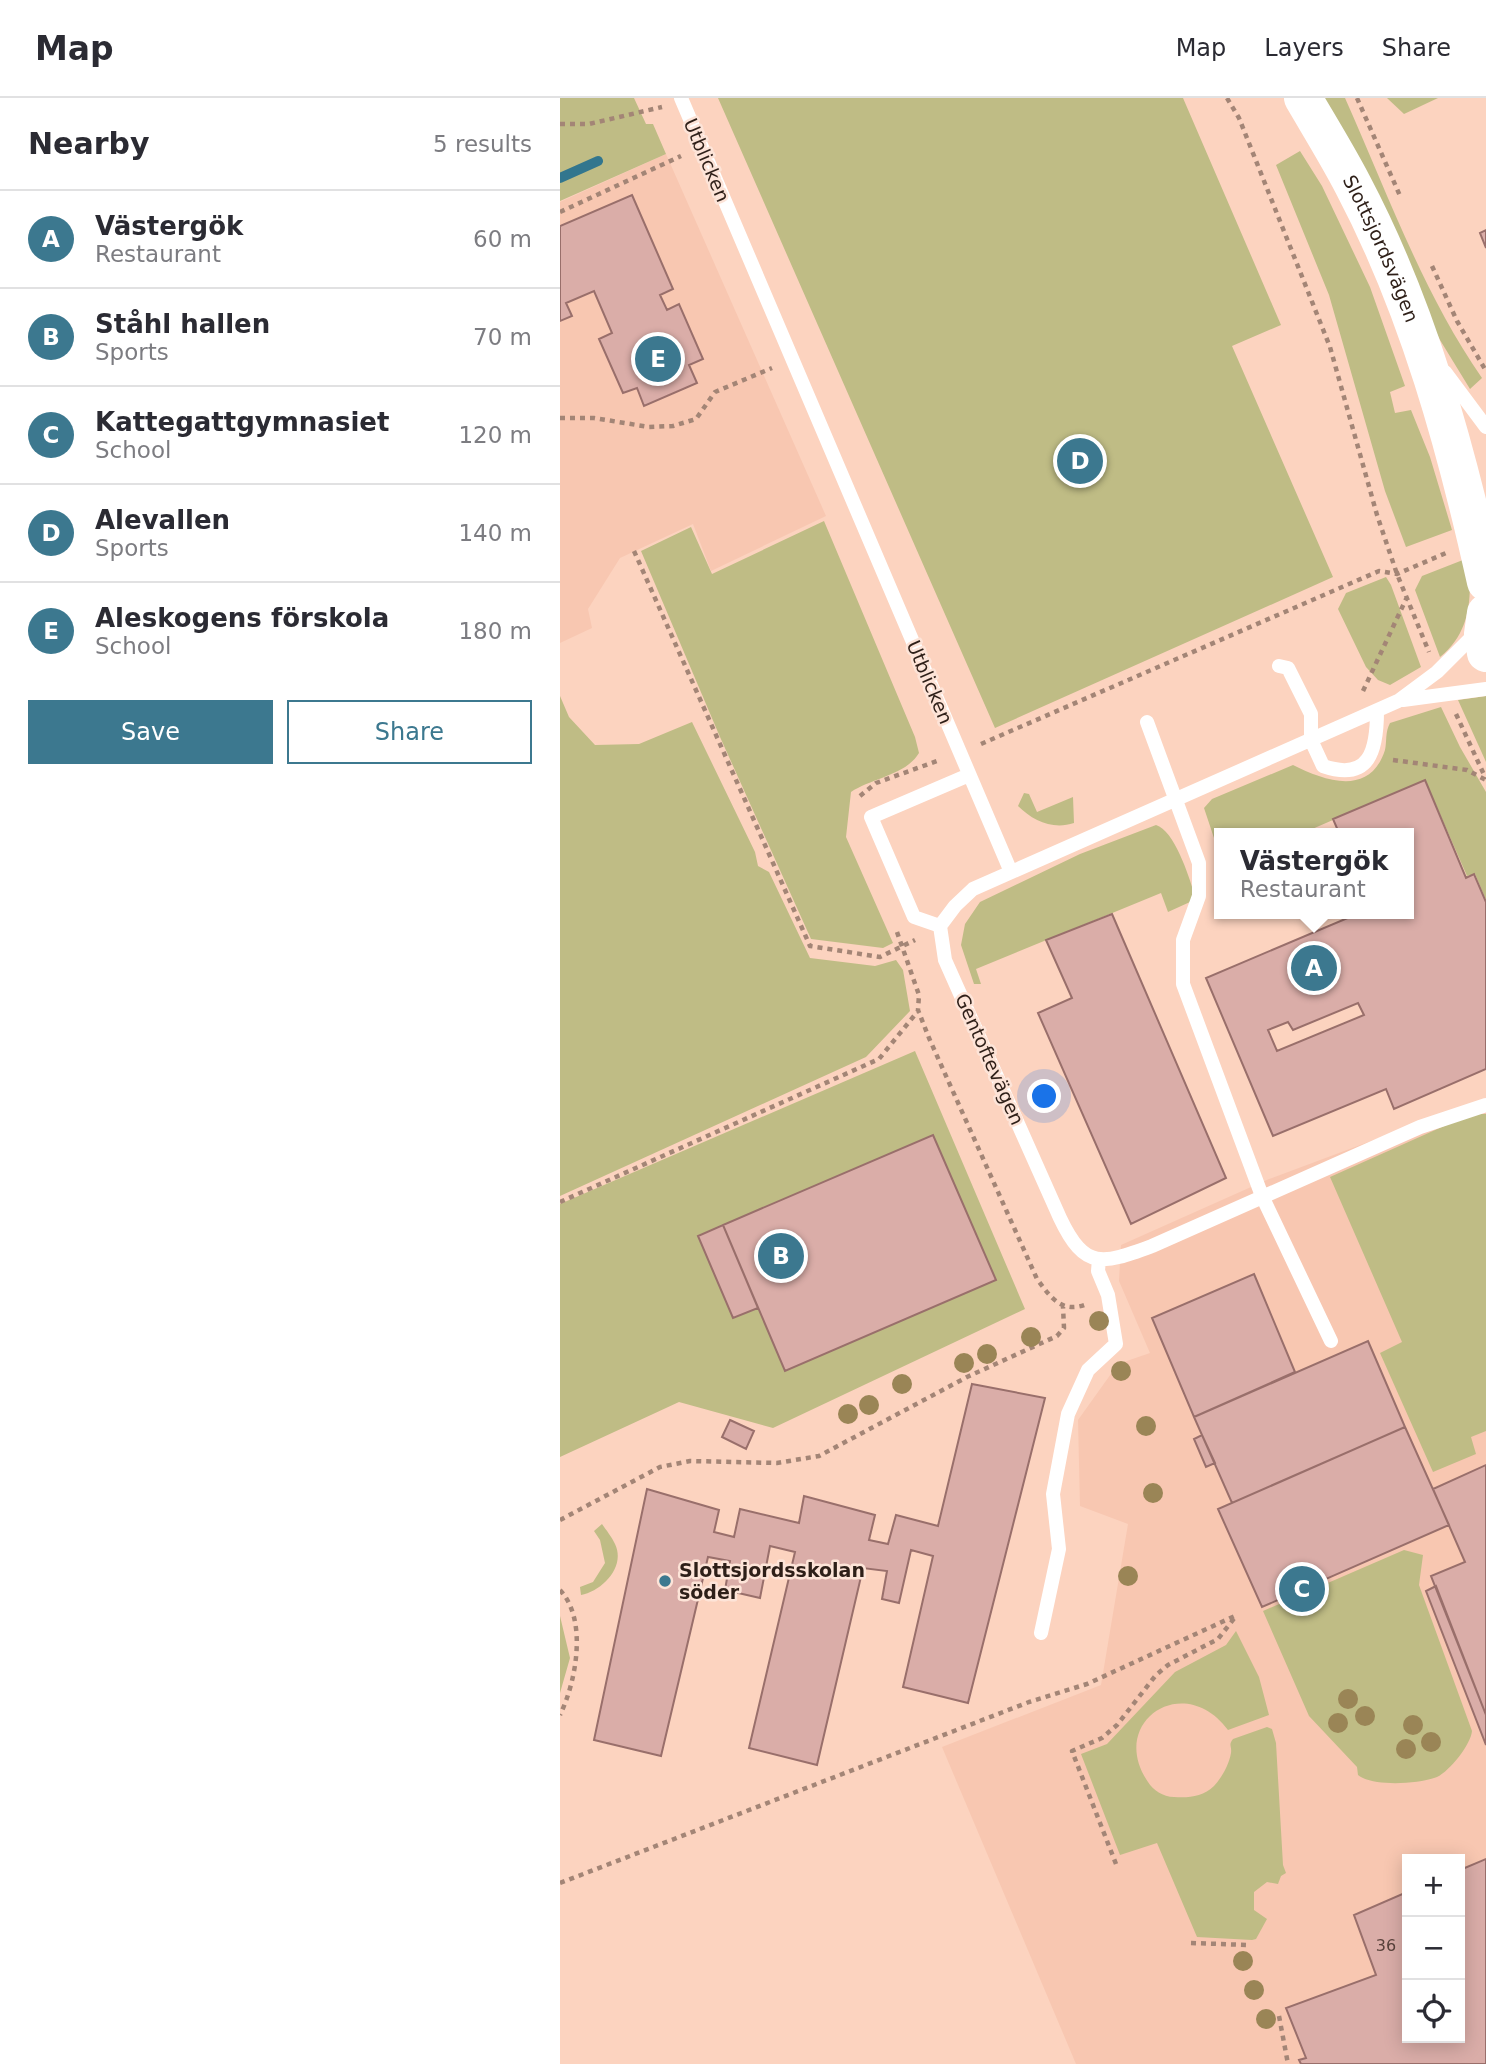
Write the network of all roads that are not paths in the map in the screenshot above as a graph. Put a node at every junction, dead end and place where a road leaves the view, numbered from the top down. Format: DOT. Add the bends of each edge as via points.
graph roads {
  1 [pos="1303,98"];
  2 [pos="682,100"];
  3 [pos="1421,350"];
  4 [pos="1441,407"];
  5 [pos="1486,427"];
  6 [pos="1486,489"];
  7 [pos="1486,582"];
  8 [pos="1485,630"];
  9 [pos="1279,666"];
  10 [pos="1486,689"];
  11 [pos="1398,701"];
  12 [pos="1377,711"];
  13 [pos="1147,722"];
  14 [pos="1311,740"];
  15 [pos="970,775"];
  16 [pos="1176,799"];
  17 [pos="1011,872"];
  18 [pos="940,926"];
  19 [pos="1486,1105"];
  20 [pos="1262,1196"];
  21 [pos="1099,1259"];
  22 [pos="1331,1341"];
  23 [pos="1041,1633"];
  1 -- 3 [label="main road, Slottsjordsvägen" via="1354,187 1398,283"];
  2 -- 15 [label="lane, Utblicken"];
  3 -- 4 [label="main road, Slottsjordsvägen"];
  3 -- 5 [label="lane" via="1446,372"];
  4 -- 6 [label="main road, Slottsjordsvägen"];
  4 -- 7 [label="main road, Slottsjordsvägen"];
  8 -- 11 [label="lane"];
  9 -- 14 [label="lane" via="1289,668 1311,714"];
  10 -- 11 [label="lane"];
  11 -- 12 [label="lane"];
  12 -- 14 [label="lane"];
  12 -- 14 [label="lane" via="1371,756 1359,769 1340,772 1323,766"];
  13 -- 16 [label="lane"];
  14 -- 16 [label="lane"];
  15 -- 17 [label="lane, Utblicken"];
  15 -- 18 [label="lane" via="871,817 914,918"];
  16 -- 17 [label="lane"];
  16 -- 20 [label="lane" via="1199,863 1199,896 1184,940 1183,984"];
  17 -- 18 [label="lane" via="973,889"];
  18 -- 21 [label="lane, Gentoftevägen" via="945,960 1072,1243 1082,1254"];
  19 -- 20 [label="lane" via="1420,1127"];
  20 -- 21 [label="lane" via="1152,1246 1116,1259"];
  20 -- 22 [label="lane"];
  21 -- 23 [label="lane" via="1116,1344 1087,1370 1068,1414 1053,1494 1059,1549"];
}
